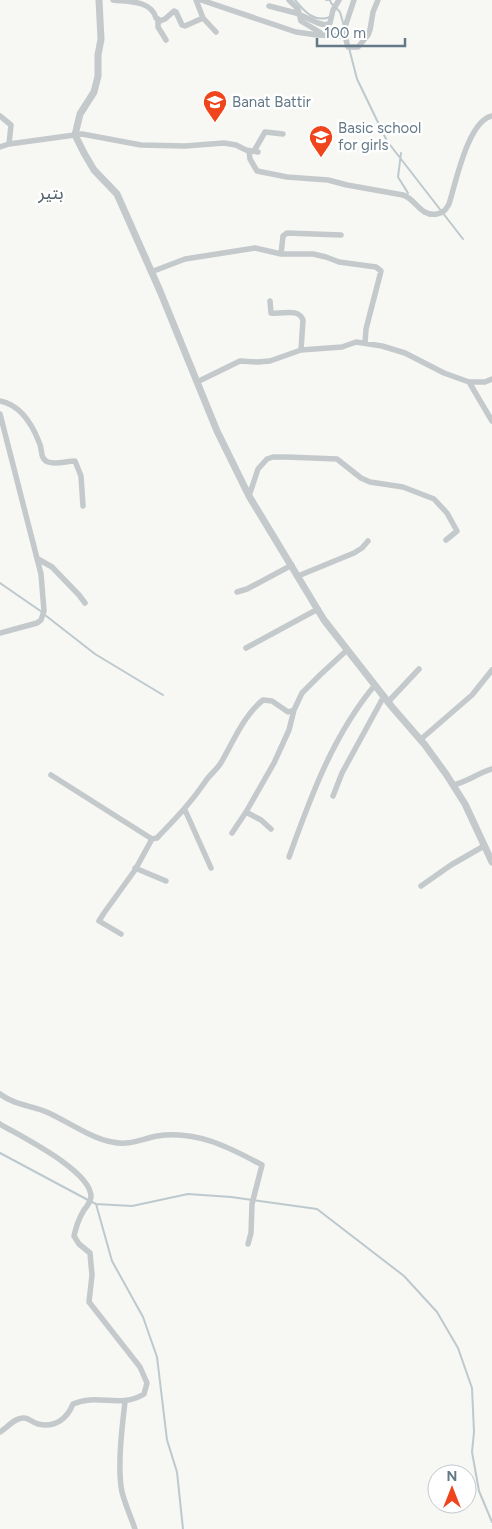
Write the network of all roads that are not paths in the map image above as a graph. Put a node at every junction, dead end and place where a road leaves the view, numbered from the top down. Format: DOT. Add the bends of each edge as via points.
graph roads {
  1 [pos="99,0"];
  2 [pos="113,0"];
  3 [pos="196,0"];
  4 [pos="202,0"];
  5 [pos="289,0"];
  6 [pos="339,0"];
  7 [pos="354,0"];
  8 [pos="378,0"];
  9 [pos="269,6"];
  10 [pos="299,14"];
  11 [pos="202,18"];
  12 [pos="158,19"];
  13 [pos="216,32"];
  14 [pos="326,36"];
  15 [pos="342,36"];
  16 [pos="166,40"];
  17 [pos="0,116"];
  18 [pos="492,116"];
  19 [pos="284,134"];
  20 [pos="75,135"];
  21 [pos="9,144"];
  22 [pos="0,147"];
  23 [pos="253,151"];
  24 [pos="341,235"];
  25 [pos="281,254"];
  26 [pos="151,272"];
  27 [pos="270,301"];
  28 [pos="365,343"];
  29 [pos="301,350"];
  30 [pos="492,375"];
  31 [pos="492,379"];
  32 [pos="197,382"];
  33 [pos="469,382"];
  34 [pos="485,382"];
  35 [pos="0,401"];
  36 [pos="0,414"];
  37 [pos="492,421"];
  38 [pos="249,496"];
  39 [pos="83,506"];
  40 [pos="446,540"];
  41 [pos="368,541"];
  42 [pos="38,560"];
  43 [pos="292,565"];
  44 [pos="298,576"];
  45 [pos="237,592"];
  46 [pos="85,603"];
  47 [pos="318,609"];
  48 [pos="0,633"];
  49 [pos="246,648"];
  50 [pos="348,650"];
  51 [pos="419,669"];
  52 [pos="492,670"];
  53 [pos="374,685"];
  54 [pos="386,699"];
  55 [pos="294,710"];
  56 [pos="420,740"];
  57 [pos="492,769"];
  58 [pos="51,775"];
  59 [pos="453,785"];
  60 [pos="333,796"];
  61 [pos="185,810"];
  62 [pos="246,812"];
  63 [pos="271,829"];
  64 [pos="232,832"];
  65 [pos="152,839"];
  66 [pos="484,846"];
  67 [pos="289,857"];
  68 [pos="492,862"];
  69 [pos="135,868"];
  70 [pos="211,868"];
  71 [pos="166,881"];
  72 [pos="421,886"];
  73 [pos="121,934"];
  74 [pos="0,1094"];
  75 [pos="0,1124"];
  76 [pos="248,1244"];
  77 [pos="125,1402"];
  78 [pos="0,1432"];
  79 [pos="135,1529"];
  1 -- 20 [label="street" via="103,24 100,80 80,114"];
  2 -- 12 [label="street" via="144,4"];
  3 -- 11 [label="street"];
  4 -- 14 [label="street" via="296,32"];
  5 -- 10 [label="street"];
  6 -- 10 [label="street" via="330,23 318,23"];
  7 -- 15 [label="street"];
  8 -- 15 [label="street" via="370,30 358,47 348,48 345,36"];
  9 -- 10 [label="street"];
  10 -- 14 [label="street" via="301,21"];
  11 -- 12 [label="street" via="185,26 174,11 165,19"];
  11 -- 13 [label="street"];
  12 -- 16 [label="street" via="158,27"];
  14 -- 15 [label="street"];
  17 -- 21 [label="street" via="12,124"];
  18 -- 23 [label="street" via="482,120 471,137 449,204 439,214 426,214 403,195 328,180 257,171 250,159"];
  19 -- 23 [label="street" via="265,132"];
  20 -- 21 [label="street"];
  20 -- 23 [label="street" via="141,145 236,145"];
  20 -- 26 [label="street" via="94,170 117,194"];
  21 -- 22 [label="street"];
  24 -- 25 [label="street" via="287,233 283,236"];
  25 -- 26 [label="street" via="255,248 243,249 185,259"];
  25 -- 28 [label="street" via="313,254 339,262 376,267 380,271"];
  26 -- 32 [label="street"];
  27 -- 29 [label="street" via="271,313 301,315"];
  28 -- 29 [label="street"];
  28 -- 33 [label="street" via="405,354"];
  29 -- 32 [label="street" via="270,361 240,361"];
  30 -- 34 [label="street"];
  31 -- 34 [label="street"];
  32 -- 38 [label="street"];
  33 -- 34 [label="street"];
  33 -- 37 [label="street"];
  35 -- 39 [label="street" via="24,415 46,461 75,461 81,476"];
  36 -- 42 [label="street"];
  38 -- 40 [label="street" via="258,469 267,459 287,456 337,459 370,482 403,487 434,499 447,513 456,531"];
  38 -- 43 [label="street"];
  41 -- 44 [label="street" via="354,553"];
  42 -- 46 [label="street" via="52,568"];
  42 -- 48 [label="street" via="43,588 41,620"];
  43 -- 44 [label="street"];
  43 -- 45 [label="street"];
  44 -- 47 [label="street"];
  47 -- 49 [label="street"];
  47 -- 50 [label="street"];
  50 -- 53 [label="street"];
  50 -- 55 [label="street" via="305,689"];
  51 -- 54 [label="street"];
  52 -- 56 [label="street" via="472,695"];
  53 -- 54 [label="street"];
  53 -- 67 [label="street" via="350,718 318,778"];
  54 -- 56 [label="street"];
  54 -- 60 [label="street" via="342,773"];
  55 -- 61 [label="street" via="288,712 272,701 259,703 243,723 220,764"];
  55 -- 62 [label="street" via="282,745"];
  56 -- 59 [label="street"];
  57 -- 59 [label="street"];
  58 -- 65 [label="street"];
  59 -- 66 [label="street"];
  61 -- 65 [label="street" via="157,838"];
  61 -- 70 [label="street"];
  62 -- 63 [label="street"];
  62 -- 64 [label="street"];
  65 -- 69 [label="street"];
  66 -- 68 [label="street"];
  66 -- 72 [label="street"];
  69 -- 71 [label="street"];
  69 -- 73 [label="street" via="99,922"];
  74 -- 76 [label="street" via="9,1101 48,1113 111,1142 131,1143 167,1135 206,1139 262,1165 252,1204"];
  75 -- 77 [label="street" via="58,1158 90,1188 90,1202 74,1236 90,1253 89,1302 140,1367 147,1383 144,1394"];
  77 -- 78 [label="street" via="81,1401 73,1404 67,1417 60,1422 45,1425 18,1418"];
  77 -- 79 [label="street" via="121,1438 122,1490"];
}
